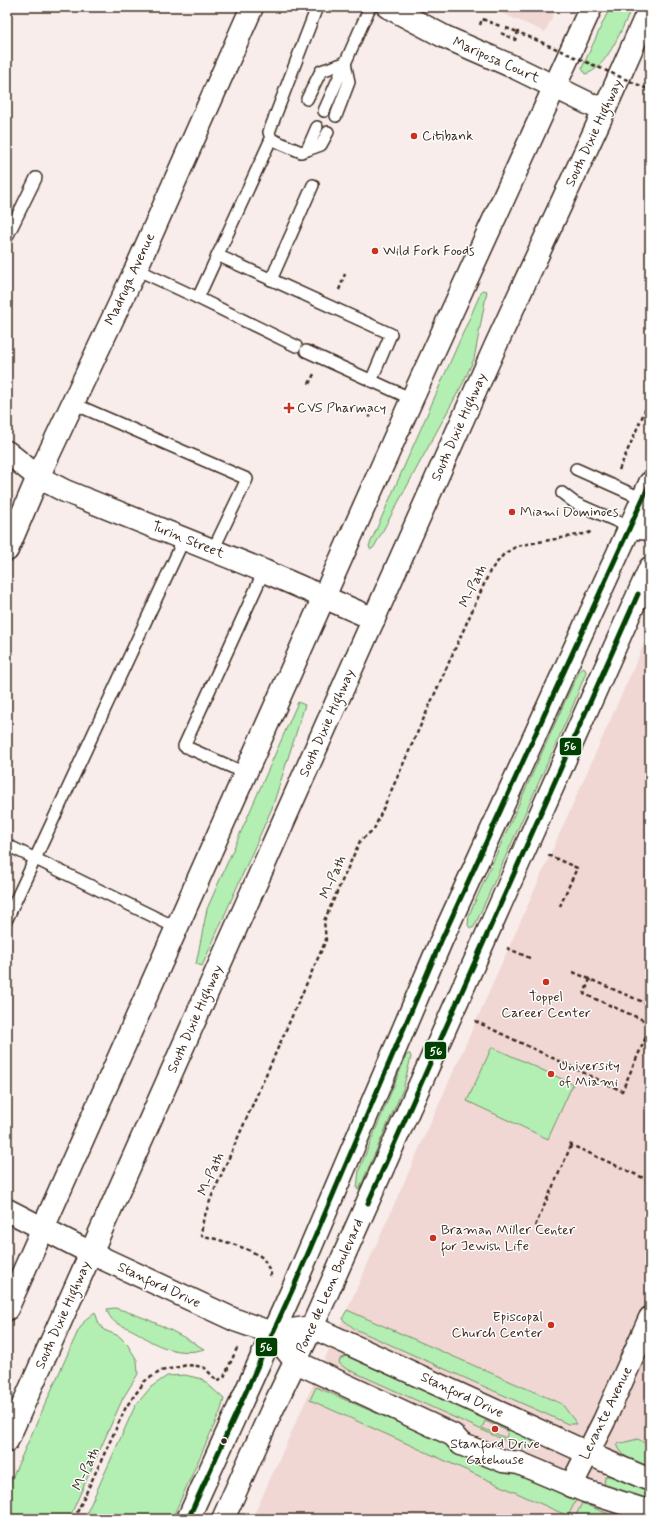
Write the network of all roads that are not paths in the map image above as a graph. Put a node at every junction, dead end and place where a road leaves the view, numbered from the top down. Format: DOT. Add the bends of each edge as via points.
graph roads {
  1 [pos="252,7"];
  2 [pos="317,7"];
  3 [pos="370,7"];
  4 [pos="388,7"];
  5 [pos="591,7"];
  6 [pos="650,7"];
  7 [pos="345,63"];
  8 [pos="554,87"];
  9 [pos="307,99"];
  10 [pos="324,111"];
  11 [pos="604,111"];
  12 [pos="336,116"];
  13 [pos="317,127"];
  14 [pos="328,132"];
  15 [pos="271,139"];
  16 [pos="307,150"];
  17 [pos="36,178"];
  18 [pos="313,185"];
  19 [pos="7,237"];
  20 [pos="217,256"];
  21 [pos="136,269"];
  22 [pos="271,280"];
  23 [pos="198,298"];
  24 [pos="371,381"];
  25 [pos="412,400"];
  26 [pos="72,403"];
  27 [pos="7,452"];
  28 [pos="576,469"];
  29 [pos="38,477"];
  30 [pos="562,493"];
  31 [pos="648,494"];
  32 [pos="640,528"];
  33 [pos="184,539"];
  34 [pos="7,550"];
  35 [pos="213,550"];
  36 [pos="650,568"];
  37 [pos="264,571"];
  38 [pos="324,596"];
  39 [pos="374,619"];
  40 [pos="245,773"];
  41 [pos="7,845"];
  42 [pos="35,859"];
  43 [pos="7,919"];
  44 [pos="177,928"];
  45 [pos="7,1210"];
  46 [pos="43,1228"];
  47 [pos="91,1253"];
  48 [pos="7,1309"];
  49 [pos="650,1318"];
  50 [pos="312,1327"];
  51 [pos="272,1333"];
  52 [pos="296,1362"];
  53 [pos="7,1441"];
  54 [pos="588,1453"];
  55 [pos="650,1480"];
  56 [pos="571,1486"];
  57 [pos="650,1512"];
  58 [pos="188,1519"];
  59 [pos="223,1519"];
  1 -- 21 [label="main road, Madruga Avenue"];
  2 -- 15 [label="lane" via="269,132"];
  3 -- 7 [label="lane"];
  4 -- 8 [label="main road, Mariposa Court" via="445,37"];
  5 -- 8 [label="main road"];
  6 -- 11 [label="main road, South Dixie Highway"];
  7 -- 9 [label="lane" via="321,71"];
  7 -- 10 [label="lane"];
  7 -- 12 [label="lane" via="349,82"];
  8 -- 11 [label="main road, Mariposa Court"];
  8 -- 25 [label="main road"];
  11 -- 39 [label="main road, South Dixie Highway" via="498,340"];
  13 -- 16 [label="lane"];
  14 -- 16 [label="lane" via="321,145"];
  15 -- 16 [label="lane" via="301,152"];
  15 -- 20 [label="lane"];
  17 -- 19 [label="lane"];
  18 -- 22 [label="lane"];
  20 -- 22 [label="lane"];
  20 -- 23 [label="lane"];
  21 -- 23 [label="lane"];
  21 -- 26 [label="main road, Madruga Avenue"];
  22 -- 24 [label="lane" via="392,334"];
  23 -- 24 [label="lane"];
  24 -- 25 [label="lane"];
  25 -- 38 [label="main road"];
  26 -- 29 [label="main road, Madruga Avenue"];
  26 -- 35 [label="lane" via="247,479"];
  27 -- 29 [label="main road, Turin Street"];
  28 -- 31 [label="lane"];
  29 -- 33 [label="main road, Turin Street" via="65,491"];
  29 -- 34 [label="main road, Madruga Avenue"];
  30 -- 32 [label="lane" via="575,503"];
  31 -- 32 [label="main road"];
  32 -- 51 [label="main road" via="441,941"];
  33 -- 35 [label="main road, Turin Street"];
  33 -- 42 [label="lane"];
  35 -- 37 [label="main road, Turin Street"];
  36 -- 50 [label="main road, Ponce de Leon Boulevard"];
  37 -- 38 [label="main road, Turin Street"];
  37 -- 40 [label="lane" via="184,746"];
  38 -- 39 [label="main road, Turin Street"];
  38 -- 40 [label="main road"];
  39 -- 47 [label="main road, South Dixie Highway"];
  40 -- 44 [label="main road"];
  41 -- 42 [label="lane"];
  42 -- 43 [label="lane"];
  42 -- 44 [label="lane"];
  44 -- 46 [label="main road"];
  45 -- 46 [label="main road, Stanford Drive"];
  46 -- 47 [label="main road, Stanford Drive"];
  46 -- 48 [label="main road"];
  47 -- 51 [label="main road, Stanford Drive" via="235,1320"];
  47 -- 53 [label="main road, South Dixie Highway"];
  49 -- 54 [label="main road, Levante Avenue"];
  50 -- 51 [label="main road, Stanford Drive"];
  50 -- 52 [label="main road, Ponce de Leon Boulevard"];
  50 -- 54 [label="main road, Stanford Drive"];
  51 -- 52 [label="main road"];
  51 -- 58 [label="main road"];
  52 -- 56 [label="main road" via="453,1435 461,1444 503,1461 519,1462"];
  52 -- 59 [label="main road, Ponce de Leon Boulevard"];
  54 -- 55 [label="main road, Stanford Drive"];
  54 -- 56 [label="main road, Levante Avenue"];
  56 -- 57 [label="main road"];
}
